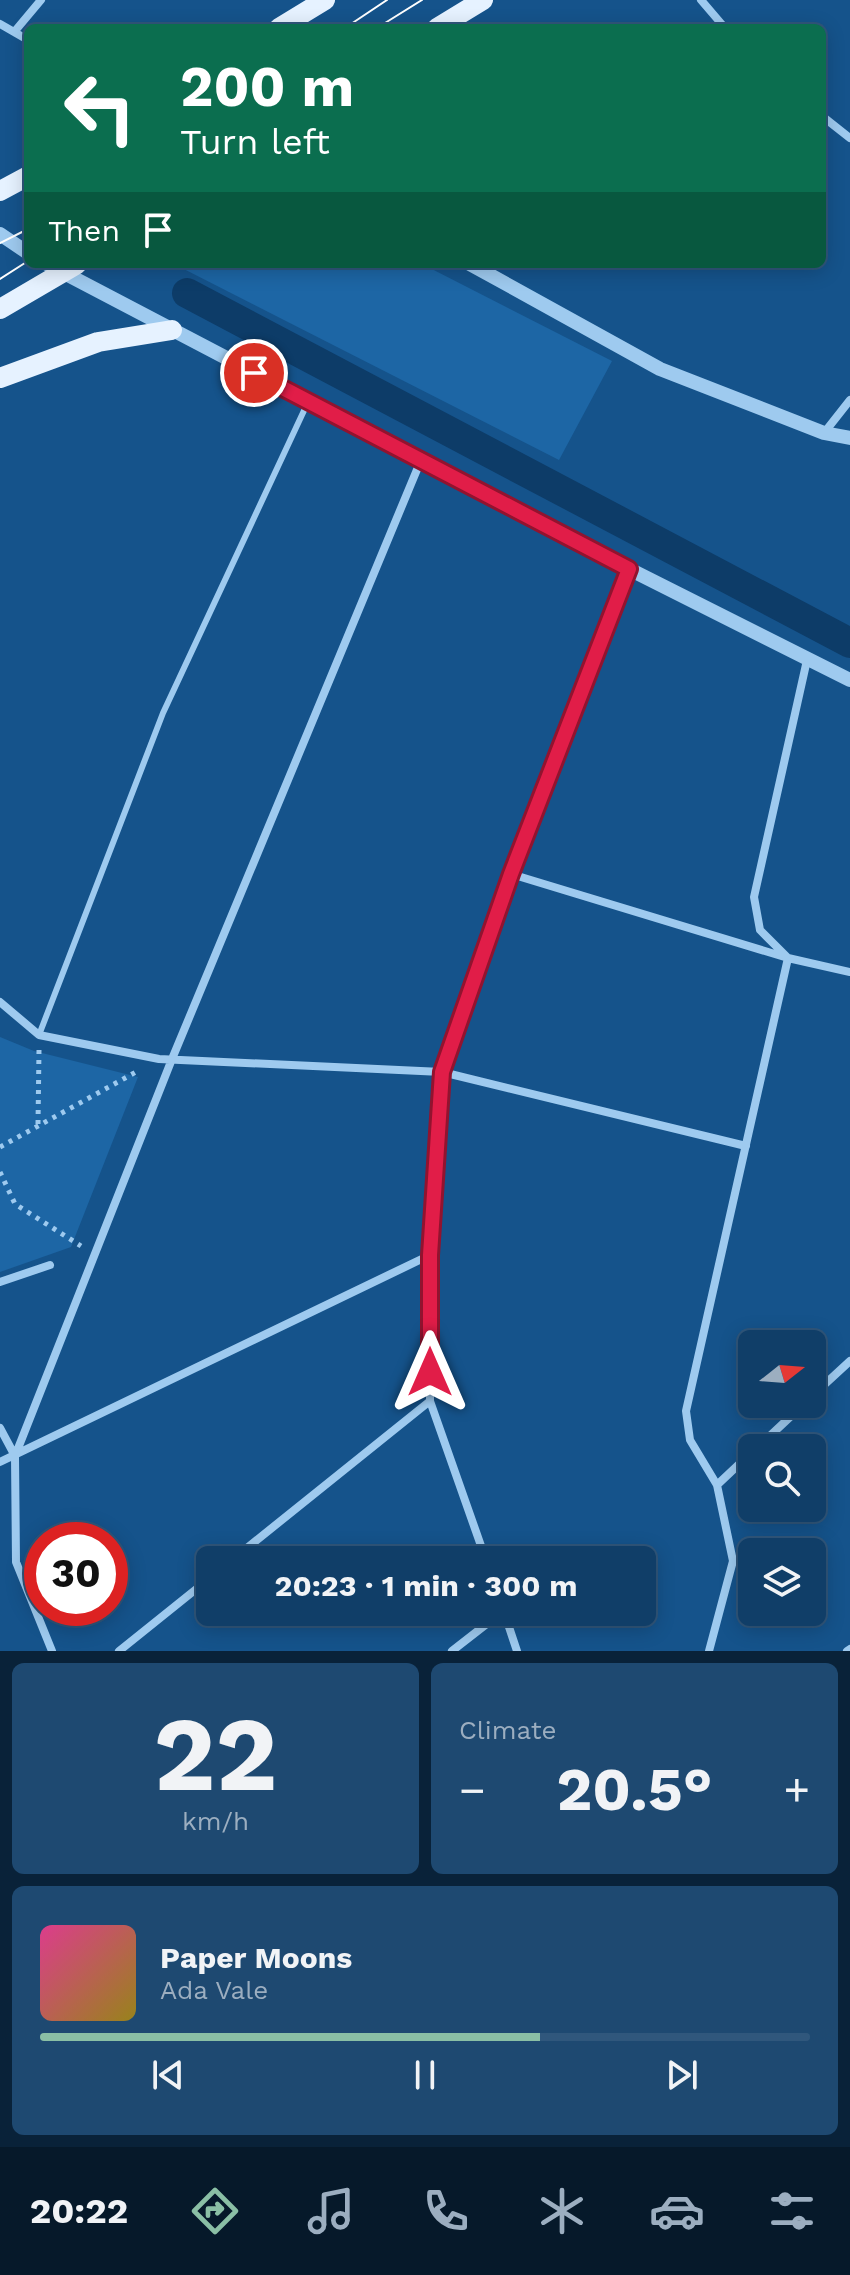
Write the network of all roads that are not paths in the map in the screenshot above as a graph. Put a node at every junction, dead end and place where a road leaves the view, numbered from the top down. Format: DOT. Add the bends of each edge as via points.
graph roads {
  1 [pos="41,0"];
  2 [pos="325,0"];
  3 [pos="483,0"];
  4 [pos="701,0"];
  5 [pos="0,24"];
  6 [pos="286,24"];
  7 [pos="444,24"];
  8 [pos="722,24"];
  9 [pos="15,31"];
  10 [pos="24,37"];
  11 [pos="826,119"];
  12 [pos="850,138"];
  13 [pos="24,178"];
  14 [pos="0,191"];
  15 [pos="0,234"];
  16 [pos="24,250"];
  17 [pos="61,268"];
  18 [pos="64,268"];
  19 [pos="477,268"];
  20 [pos="0,309"];
  21 [pos="172,330"];
  22 [pos="0,378"];
  23 [pos="850,400"];
  24 [pos="309,402"];
  25 [pos="824,433"];
  26 [pos="850,438"];
  27 [pos="421,460"];
  28 [pos="629,569"];
  29 [pos="807,660"];
  30 [pos="850,680"];
  31 [pos="511,874"];
  32 [pos="788,958"];
  33 [pos="850,972"];
  34 [pos="0,1002"];
  35 [pos="39,1035"];
  36 [pos="172,1059"];
  37 [pos="442,1072"];
  38 [pos="746,1146"];
  39 [pos="430,1255"];
  40 [pos="50,1265"];
  41 [pos="0,1282"];
  42 [pos="850,1361"];
  43 [pos="826,1383"];
  44 [pos="430,1401"];
  45 [pos="789,1418"];
  46 [pos="0,1428"];
  47 [pos="772,1434"];
  48 [pos="15,1456"];
  49 [pos="0,1462"];
  50 [pos="738,1465"];
  51 [pos="717,1485"];
  52 [pos="249,1546"];
  53 [pos="481,1546"];
  54 [pos="196,1589"];
  55 [pos="485,1626"];
  56 [pos="508,1626"];
  57 [pos="52,1651"];
  58 [pos="119,1651"];
  59 [pos="452,1651"];
  60 [pos="517,1651"];
  61 [pos="709,1651"];
  1 -- 9 [label="street"];
  2 -- 6 [label="main road"];
  3 -- 7 [label="main road"];
  4 -- 8 [label="street"];
  5 -- 9 [label="street"];
  9 -- 10 [label="street"];
  11 -- 12 [label="street"];
  13 -- 14 [label="main road"];
  15 -- 16 [label="street"];
  17 -- 20 [label="main road"];
  18 -- 21 [label="street"];
  19 -- 25 [label="street" via="660,369"];
  21 -- 22 [label="main road" via="98,342"];
  21 -- 24 [label="street"];
  23 -- 25 [label="street"];
  24 -- 27 [label="street"];
  24 -- 35 [label="lane" via="163,713"];
  25 -- 26 [label="street"];
  27 -- 28 [label="street"];
  27 -- 36 [label="street"];
  28 -- 29 [label="street"];
  28 -- 31 [label="street"];
  29 -- 30 [label="street"];
  29 -- 32 [label="street" via="754,897 760,930"];
  31 -- 32 [label="street"];
  31 -- 37 [label="street"];
  32 -- 33 [label="street"];
  32 -- 38 [label="street"];
  34 -- 35 [label="street"];
  35 -- 36 [label="street"];
  36 -- 37 [label="street"];
  36 -- 48 [label="street"];
  37 -- 38 [label="street"];
  37 -- 39 [label="street"];
  38 -- 51 [label="street" via="686,1411 690,1440"];
  39 -- 44 [label="street"];
  39 -- 48 [label="street"];
  40 -- 41 [label="street"];
  42 -- 43 [label="street"];
  44 -- 52 [label="street"];
  44 -- 53 [label="street"];
  45 -- 47 [label="street"];
  46 -- 48 [label="street"];
  48 -- 49 [label="street"];
  48 -- 57 [label="street" via="16,1562"];
  50 -- 51 [label="street"];
  51 -- 61 [label="street" via="733,1561"];
  54 -- 58 [label="street"];
  55 -- 59 [label="street"];
  56 -- 60 [label="street"];
}
